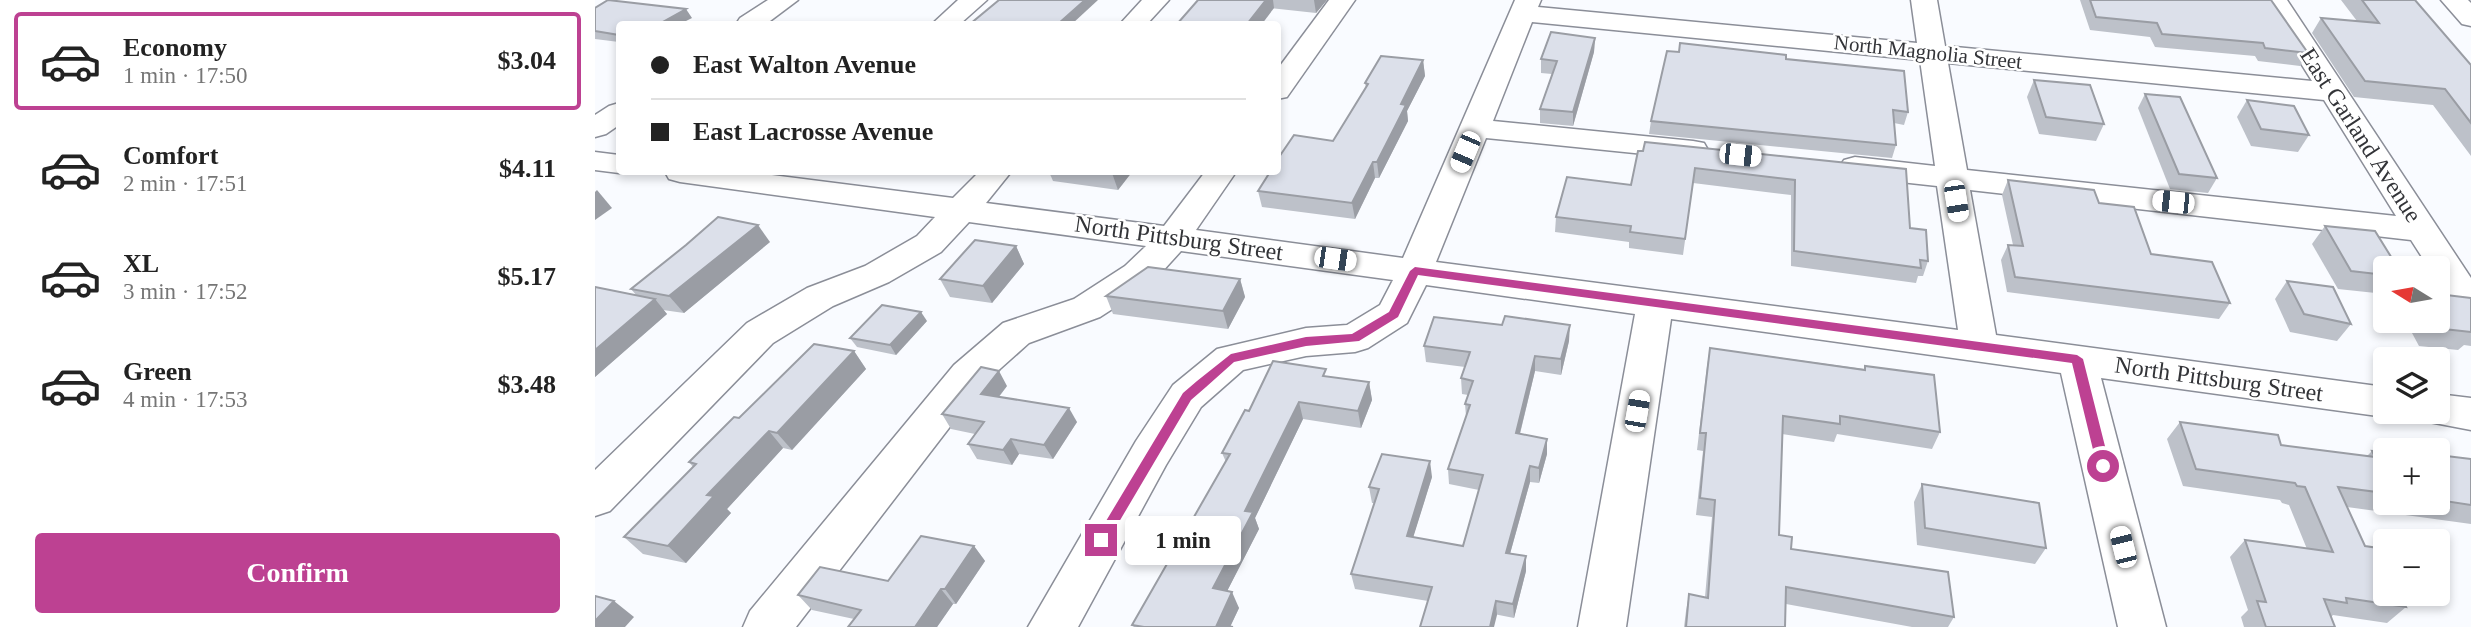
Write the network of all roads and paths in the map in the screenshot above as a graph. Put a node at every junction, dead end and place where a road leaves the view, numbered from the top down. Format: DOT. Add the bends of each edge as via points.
graph roads {
  1 [pos="785,0"];
  2 [pos="974,0"];
  3 [pos="1156,0"];
  4 [pos="1342,0"];
  5 [pos="1924,0"];
  6 [pos="2274,0"];
  7 [pos="2454,0"];
  8 [pos="1525,7"];
  9 [pos="2471,18"];
  10 [pos="754,21"];
  11 [pos="949,21"];
  12 [pos="1136,21"];
  13 [pos="1932,52"];
  14 [pos="1281,85"];
  15 [pos="2333,92"];
  16 [pos="616,114"];
  17 [pos="595,128"];
  18 [pos="1475,128"];
  19 [pos="1720,153"];
  20 [pos="595,161"];
  21 [pos="616,164"];
  22 [pos="1829,164"];
  23 [pos="730,175"];
  24 [pos="993,175"];
  25 [pos="1219,175"];
  26 [pos="764,177"];
  27 [pos="1952,177"];
  28 [pos="963,208"];
  29 [pos="2422,230"];
  30 [pos="1174,237"];
  31 [pos="1415,271"];
  32 [pos="1655,303"];
  33 [pos="2471,306"];
  34 [pos="1979,346"];
  35 [pos="2077,359"];
  36 [pos="2373,400"];
  37 [pos="2450,411"];
  38 [pos="2471,414"];
  39 [pos="595,498"];
  40 [pos="767,627"];
  41 [pos="1052,627"];
  42 [pos="1602,627"];
  43 [pos="2142,627"];
  1 -- 10 [label="street"];
  2 -- 11 [label="street"];
  3 -- 12 [label="street"];
  4 -- 14 [label="street"];
  5 -- 13 [label="street"];
  6 -- 15 [label="street, East Garland Avenue"];
  7 -- 9 [label="street"];
  8 -- 13 [label="street, North Magnolia Street"];
  8 -- 18 [label="street"];
  13 -- 15 [label="street, North Magnolia Street"];
  13 -- 27 [label="street"];
  15 -- 29 [label="street, East Garland Avenue"];
  16 -- 17 [label="street"];
  18 -- 19 [label="street"];
  18 -- 31 [label="street"];
  20 -- 21 [label="street"];
  22 -- 27 [label="street"];
  23 -- 26 [label="street, North Pittsburg Street"];
  24 -- 28 [label="street"];
  25 -- 30 [label="street"];
  26 -- 28 [label="street, North Pittsburg Street"];
  27 -- 29 [label="street"];
  27 -- 34 [label="street"];
  28 -- 30 [label="street, North Pittsburg Street"];
  28 -- 39 [label="street" via="929,244 877,274 820,297 759,333"];
  29 -- 33 [label="street, East Garland Avenue"];
  30 -- 31 [label="street, North Pittsburg Street"];
  30 -- 40 [label="street" via="1138,275 1087,308 1016,333 968,375"];
  31 -- 32 [label="street, North Pittsburg Street"];
  31 -- 41 [label="street" via="1394,314 1355,338 1306,342 1231,359 1187,396"];
  32 -- 34 [label="street, North Pittsburg Street"];
  32 -- 42 [label="street"];
  34 -- 35 [label="street, North Pittsburg Street"];
  35 -- 36 [label="street, North Pittsburg Street"];
  35 -- 43 [label="street"];
  37 -- 38 [label="street"];
}
